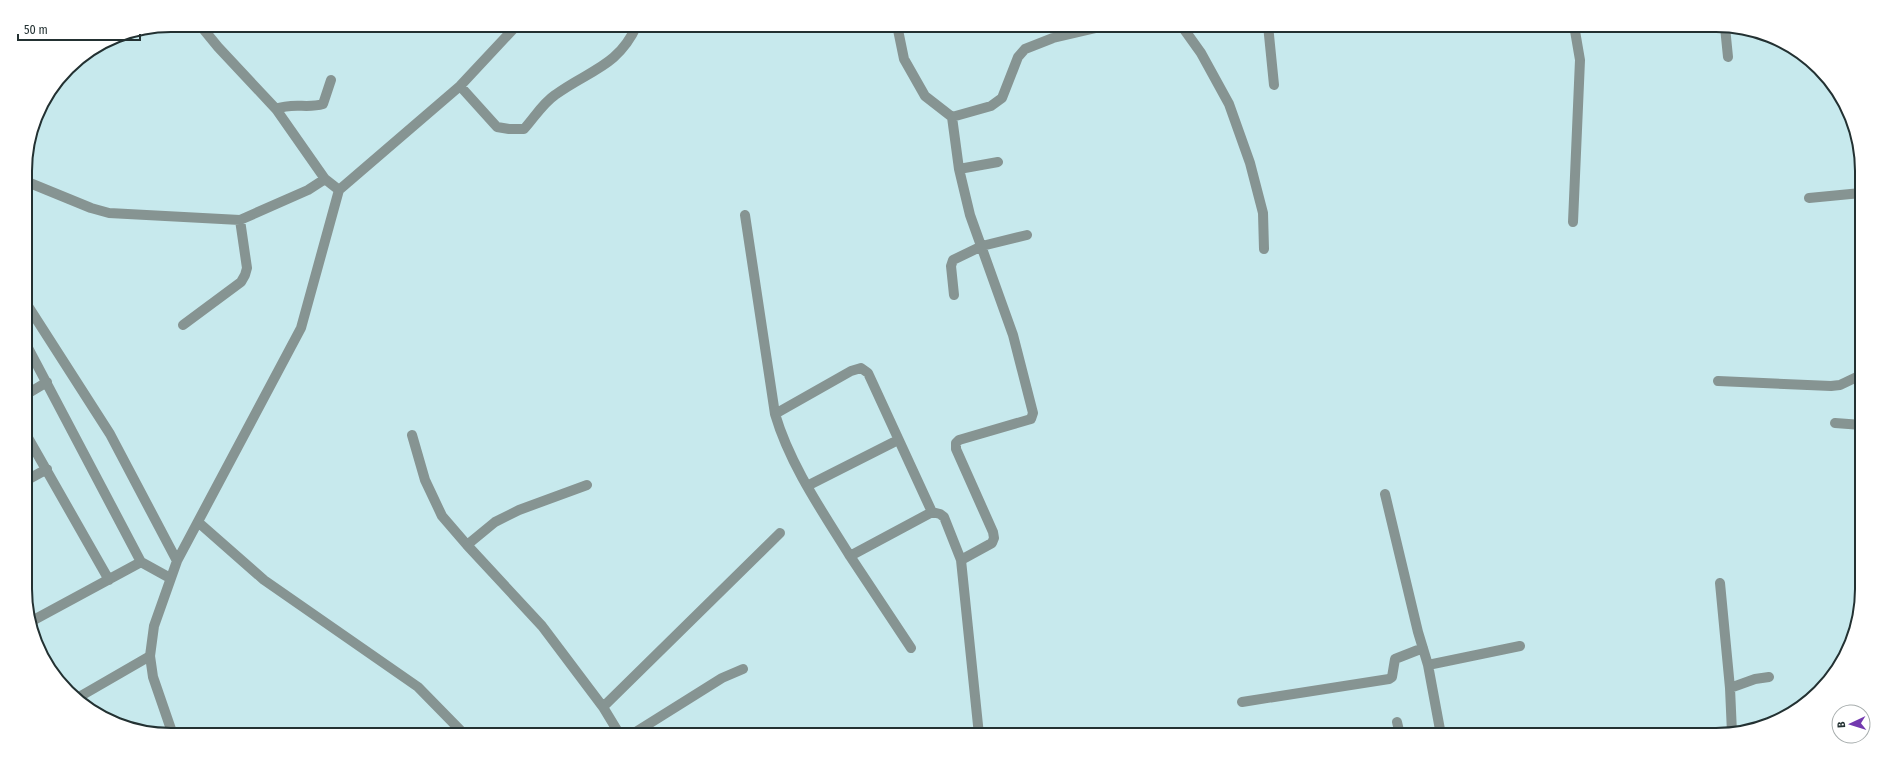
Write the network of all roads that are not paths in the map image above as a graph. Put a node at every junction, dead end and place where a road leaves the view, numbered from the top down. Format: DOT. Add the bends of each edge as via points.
graph roads {
  1 [pos="206,32"];
  2 [pos="510,32"];
  3 [pos="634,32"];
  4 [pos="898,32"];
  5 [pos="1079,32"];
  6 [pos="1186,32"];
  7 [pos="1269,32"];
  8 [pos="1575,32"];
  9 [pos="1726,33"];
  10 [pos="1728,58"];
  11 [pos="331,80"];
  12 [pos="1274,85"];
  13 [pos="460,86"];
  14 [pos="276,109"];
  15 [pos="952,117"];
  16 [pos="998,162"];
  17 [pos="958,169"];
  18 [pos="325,179"];
  19 [pos="32,184"];
  20 [pos="339,190"];
  21 [pos="1855,194"];
  22 [pos="1809,198"];
  23 [pos="745,215"];
  24 [pos="240,220"];
  25 [pos="1573,222"];
  26 [pos="1027,235"];
  27 [pos="982,246"];
  28 [pos="1264,249"];
  29 [pos="954,295"];
  30 [pos="32,312"];
  31 [pos="183,325"];
  32 [pos="32,354"];
  33 [pos="1855,377"];
  34 [pos="1718,381"];
  35 [pos="48,382"];
  36 [pos="32,391"];
  37 [pos="775,414"];
  38 [pos="1835,423"];
  39 [pos="1855,424"];
  40 [pos="412,435"];
  41 [pos="898,440"];
  42 [pos="32,444"];
  43 [pos="47,469"];
  44 [pos="32,477"];
  45 [pos="587,485"];
  46 [pos="807,486"];
  47 [pos="1386,494"];
  48 [pos="932,512"];
  49 [pos="198,522"];
  50 [pos="780,533"];
  51 [pos="467,545"];
  52 [pos="850,556"];
  53 [pos="962,560"];
  54 [pos="177,561"];
  55 [pos="141,562"];
  56 [pos="170,578"];
  57 [pos="109,580"];
  58 [pos="1720,583"];
  59 [pos="36,619"];
  60 [pos="1520,646"];
  61 [pos="911,648"];
  62 [pos="1422,648"];
  63 [pos="150,656"];
  64 [pos="1428,665"];
  65 [pos="743,669"];
  66 [pos="1769,677"];
  67 [pos="1730,688"];
  68 [pos="82,695"];
  69 [pos="1242,702"];
  70 [pos="603,707"];
  71 [pos="1397,722"];
  72 [pos="1732,727"];
  73 [pos="171,728"];
  74 [pos="458,728"];
  75 [pos="616,728"];
  76 [pos="642,728"];
  77 [pos="978,728"];
  78 [pos="1398,728"];
  79 [pos="1440,728"];
  1 -- 14 [label="street"];
  2 -- 13 [label="street"];
  3 -- 13 [label="street" via="611,61 554,96 524,129 498,127"];
  4 -- 15 [label="street" via="904,59 925,96"];
  5 -- 15 [label="street" via="1053,38 1025,49 1018,57 1002,98 991,106"];
  6 -- 28 [label="street" via="1229,104 1250,163 1263,213"];
  7 -- 12 [label="street"];
  8 -- 25 [label="street" via="1580,60"];
  9 -- 10 [label="street"];
  11 -- 14 [label="street" via="323,104 287,105"];
  13 -- 20 [label="street"];
  14 -- 18 [label="street"];
  15 -- 17 [label="street"];
  16 -- 17 [label="street"];
  17 -- 27 [label="street" via="970,215"];
  18 -- 20 [label="street"];
  18 -- 24 [label="street" via="308,190"];
  19 -- 24 [label="street" via="109,213"];
  20 -- 49 [label="street" via="301,328"];
  21 -- 22 [label="street"];
  23 -- 37 [label="street"];
  24 -- 31 [label="street" via="246,275 241,282"];
  26 -- 27 [label="street"];
  27 -- 29 [label="street" via="953,260 951,266"];
  27 -- 53 [label="street" via="1013,335 1033,417 956,443 956,449 994,538 992,543"];
  30 -- 54 [label="street" via="110,434"];
  32 -- 35 [label="street"];
  33 -- 34 [label="street" via="1832,386"];
  35 -- 36 [label="street"];
  35 -- 55 [label="street"];
  37 -- 41 [label="street" via="851,370 861,368 868,373"];
  37 -- 46 [label="street"];
  38 -- 39 [label="street"];
  40 -- 51 [label="street" via="425,480 442,516"];
  41 -- 46 [label="street"];
  41 -- 48 [label="street"];
  42 -- 43 [label="street"];
  43 -- 44 [label="street"];
  43 -- 57 [label="street"];
  45 -- 51 [label="street" via="494,522"];
  46 -- 52 [label="street"];
  47 -- 62 [label="street"];
  48 -- 52 [label="street"];
  48 -- 53 [label="street" via="944,517"];
  49 -- 54 [label="street"];
  49 -- 74 [label="street" via="264,580 418,687"];
  50 -- 70 [label="street"];
  51 -- 70 [label="street" via="542,626"];
  52 -- 61 [label="street"];
  53 -- 77 [label="street"];
  54 -- 56 [label="street"];
  55 -- 56 [label="street"];
  55 -- 57 [label="street"];
  56 -- 63 [label="street" via="154,626"];
  57 -- 59 [label="street"];
  58 -- 67 [label="street"];
  60 -- 64 [label="street"];
  62 -- 64 [label="street"];
  62 -- 69 [label="street" via="1395,659 1394,672 1389,679"];
  63 -- 68 [label="street"];
  63 -- 73 [label="street" via="153,677"];
  64 -- 79 [label="street"];
  65 -- 76 [label="street" via="722,678"];
  66 -- 67 [label="street"];
  67 -- 72 [label="street"];
  70 -- 75 [label="street"];
  71 -- 78 [label="street"];
}
